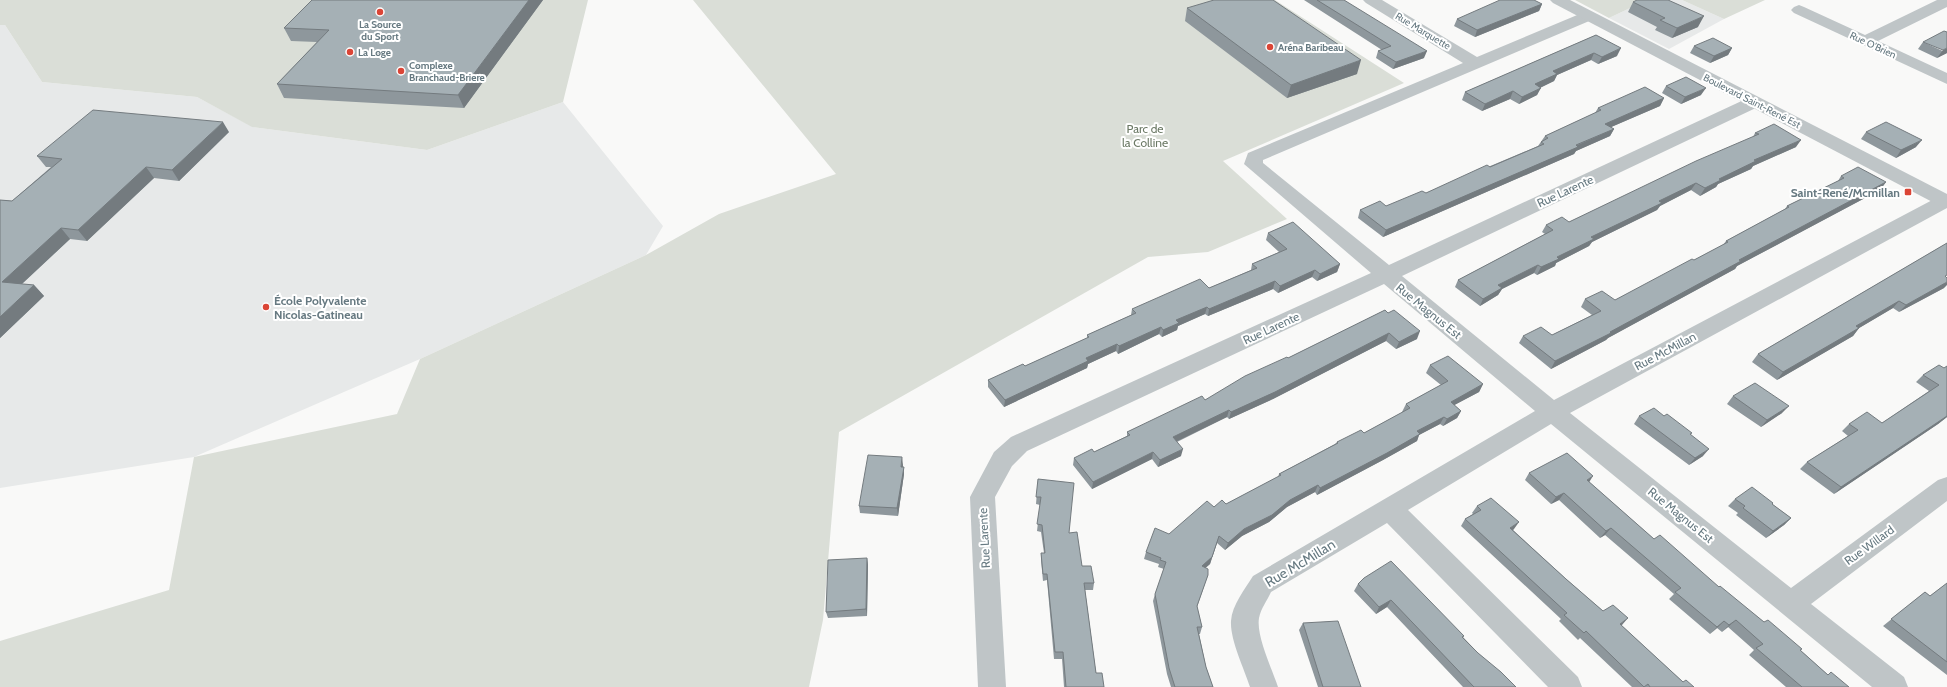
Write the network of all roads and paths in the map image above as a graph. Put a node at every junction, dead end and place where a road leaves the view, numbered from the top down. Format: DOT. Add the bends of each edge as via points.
graph roads {
  1 [pos="1371,0"];
  2 [pos="1558,0"];
  3 [pos="1947,1"];
  4 [pos="1799,10"];
  5 [pos="1588,16"];
  6 [pos="1864,41"];
  7 [pos="1475,63"];
  8 [pos="1947,79"];
  9 [pos="1754,102"];
  10 [pos="1946,201"];
  11 [pos="1386,275"];
  12 [pos="1552,412"];
  13 [pos="1947,487"];
  14 [pos="1390,509"];
  15 [pos="1791,603"];
  16 [pos="992,687"];
  17 [pos="1264,687"];
  18 [pos="1568,687"];
  19 [pos="1894,687"];
  1 -- 7 [label="street, Rue Marquette"];
  2 -- 5 [label="street, Boulevard Saint-René Est"];
  3 -- 6 [label="street"];
  4 -- 6 [label="street, Rue O'Brien"];
  5 -- 7 [label="street, Rue Magnus Est"];
  5 -- 9 [label="street, Boulevard Saint-René Est"];
  6 -- 8 [label="street, Rue O'Brien"];
  7 -- 11 [label="street, Rue Magnus Est" via="1255,156 1253,164"];
  9 -- 10 [label="street, Boulevard Saint-René Est"];
  9 -- 11 [label="street, Rue Larente"];
  10 -- 12 [label="street, Rue McMillan"];
  11 -- 12 [label="street, Rue Magnus Est"];
  11 -- 16 [label="street, Rue Larente" via="1019,444 1003,458 982,496"];
  12 -- 14 [label="street, Rue McMillan"];
  12 -- 15 [label="street, Rue Magnus Est"];
  13 -- 15 [label="street, Rue Willard"];
  14 -- 17 [label="street, Rue McMillan" via="1262,584 1244,621"];
  14 -- 18 [label="street"];
  15 -- 19 [label="street, Rue Magnus Est"];
}
